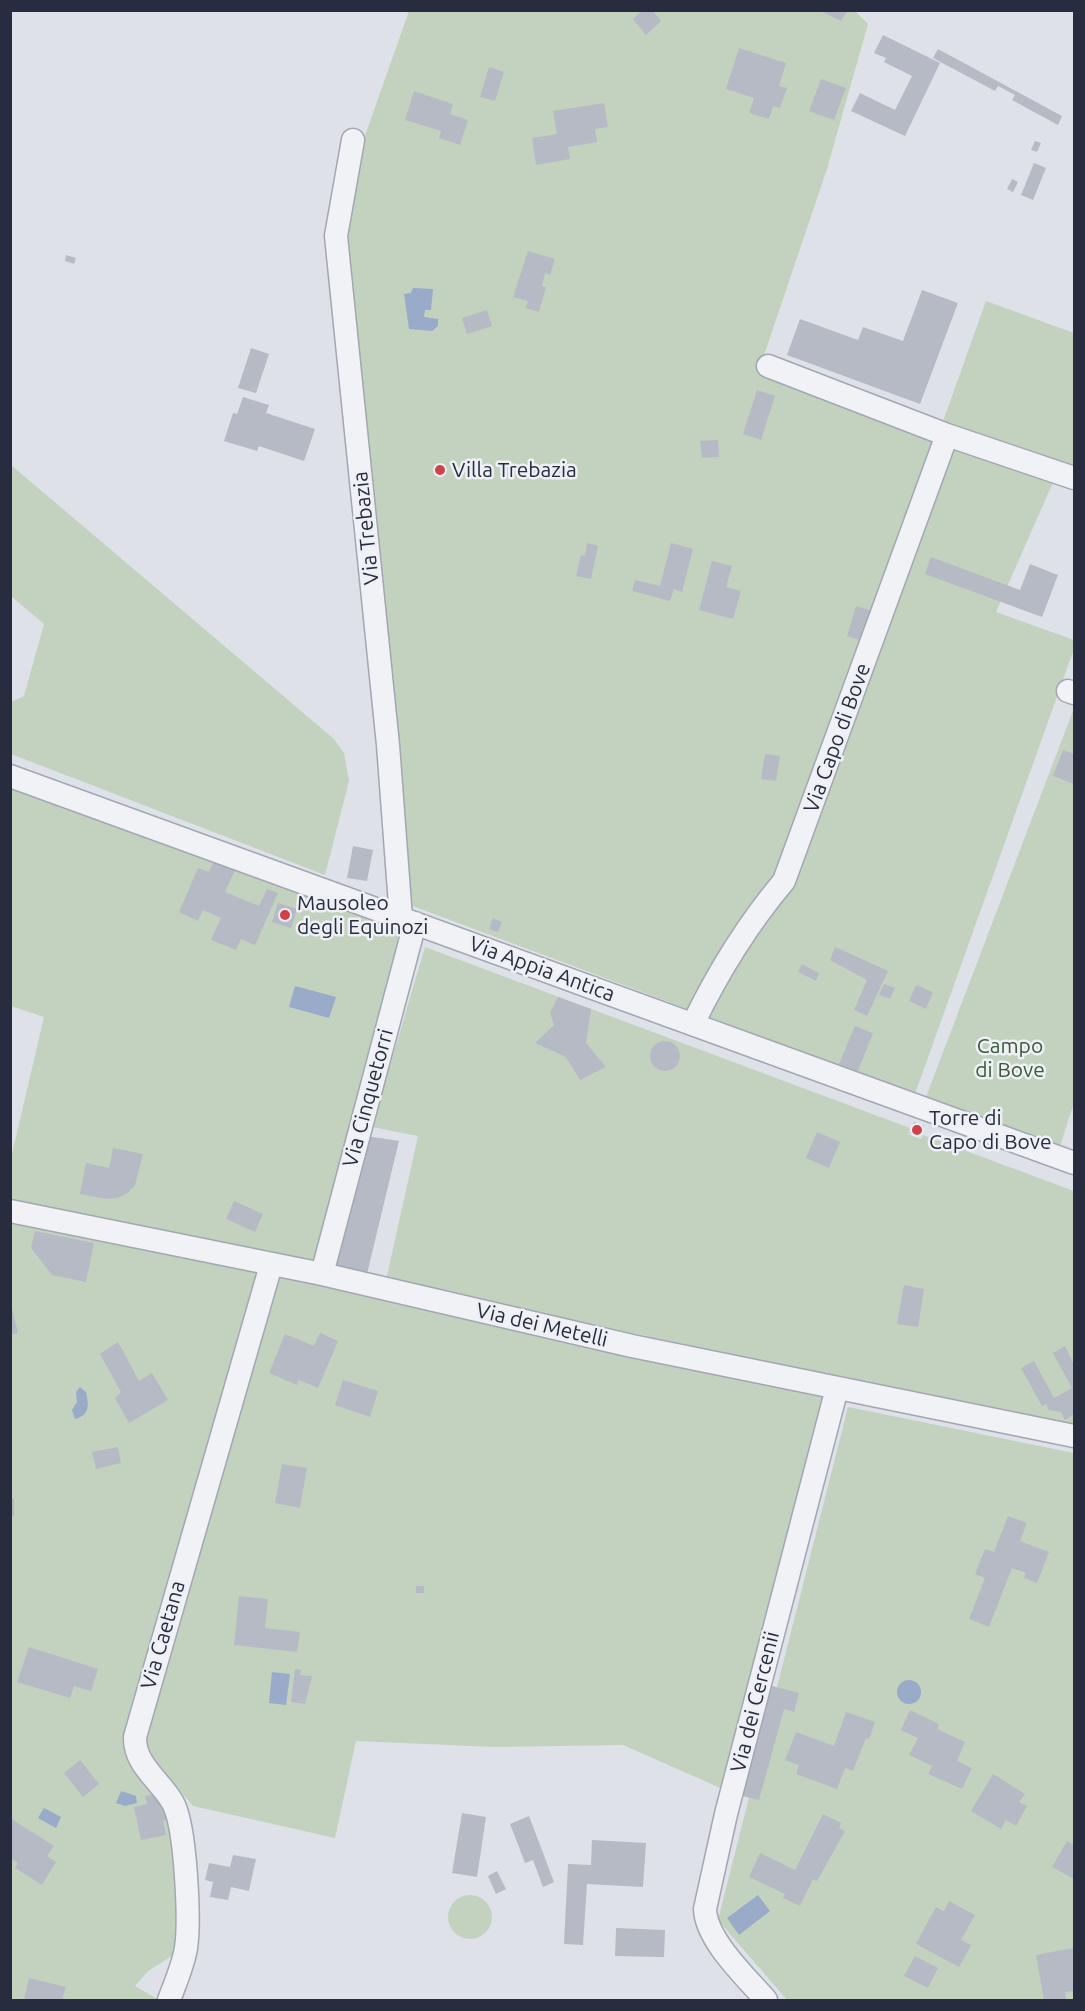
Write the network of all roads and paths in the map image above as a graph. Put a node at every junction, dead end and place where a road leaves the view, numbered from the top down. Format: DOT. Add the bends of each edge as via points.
graph roads {
  1 [pos="352,140"];
  2 [pos="768,366"];
  3 [pos="946,435"];
  4 [pos="1074,478"];
  5 [pos="10,776"];
  6 [pos="408,920"];
  7 [pos="693,1024"];
  8 [pos="1074,1162"];
  9 [pos="10,1211"];
  10 [pos="272,1265"];
  11 [pos="322,1274"];
  12 [pos="837,1388"];
  13 [pos="1074,1436"];
  14 [pos="169,2001"];
  15 [pos="766,2001"];
  1 -- 6 [label="street, Via Trebazia" via="336,236"];
  2 -- 3 [label="street"];
  3 -- 4 [label="street"];
  3 -- 7 [label="street, Via Capo di Bove" via="784,880 727,958"];
  5 -- 6 [label="street, Via Appia Antica"];
  6 -- 7 [label="street, Via Appia Antica"];
  6 -- 11 [label="street, Via Cinquetorri"];
  7 -- 8 [label="street, Via Appia Antica"];
  9 -- 10 [label="street, Via dei Metelli"];
  10 -- 11 [label="street, Via dei Metelli"];
  10 -- 14 [label="street, Via Caetana" via="135,1737 139,1757 173,1802 181,1829 187,1937"];
  11 -- 12 [label="street, Via dei Metelli" via="633,1346"];
  12 -- 13 [label="street, Via dei Metelli"];
  12 -- 15 [label="street, Via dei Cercenii" via="705,1909 705,1920 719,1943"];
}
